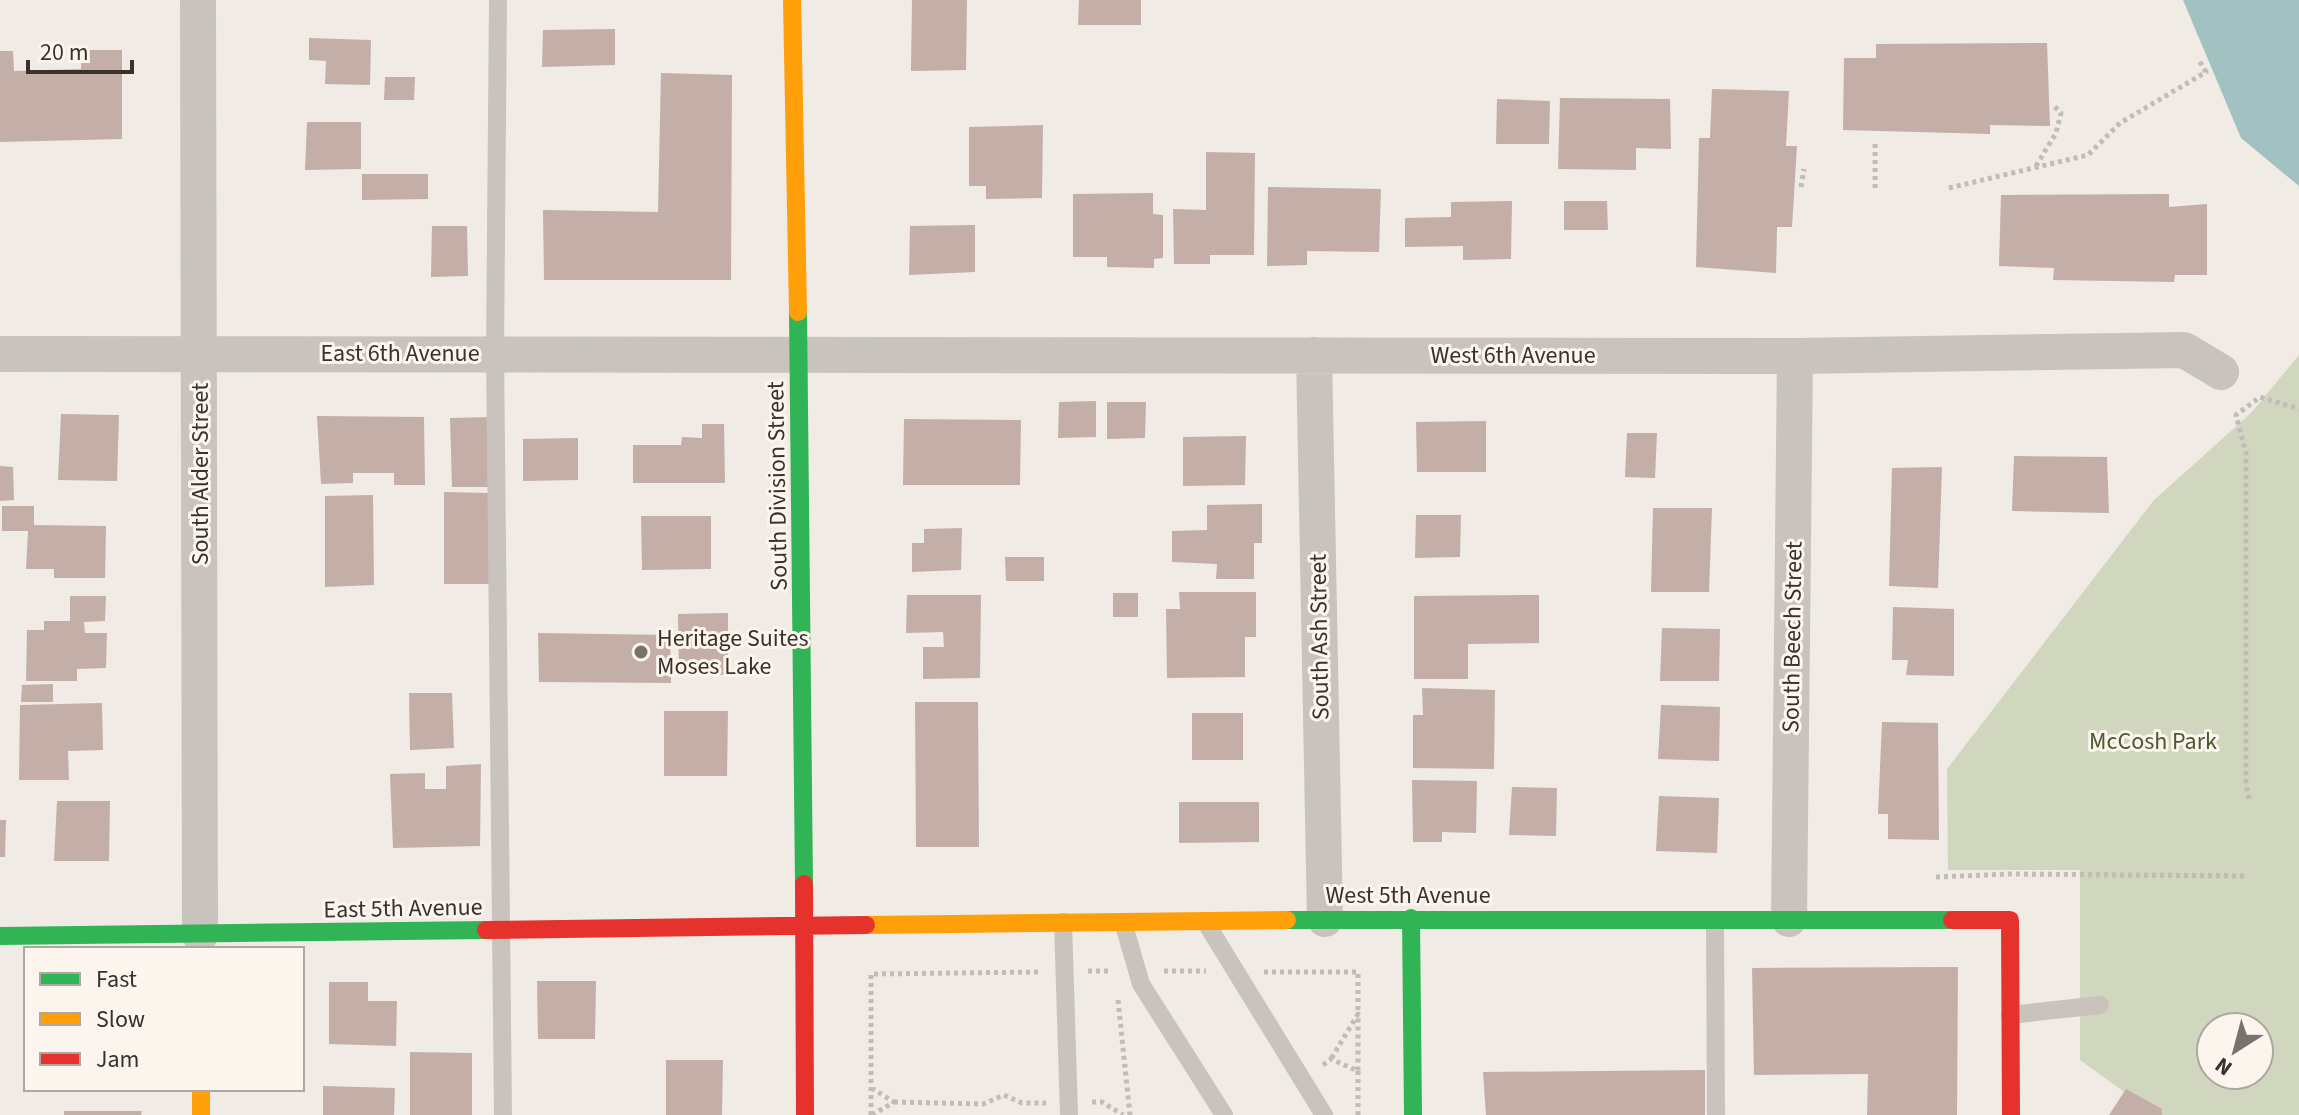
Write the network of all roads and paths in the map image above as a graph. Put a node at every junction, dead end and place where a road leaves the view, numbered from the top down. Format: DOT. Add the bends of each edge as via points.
graph roads {
  1 [pos="198,0"];
  2 [pos="498,0"];
  3 [pos="792,0"];
  4 [pos="2198,59"];
  5 [pos="2054,106"];
  6 [pos="1875,144"];
  7 [pos="2036,166"];
  8 [pos="1804,169"];
  9 [pos="1801,187"];
  10 [pos="1875,188"];
  11 [pos="1949,188"];
  12 [pos="495,353"];
  13 [pos="0,354"];
  14 [pos="200,354"];
  15 [pos="1314,355"];
  16 [pos="799,356"];
  17 [pos="1795,356"];
  18 [pos="2221,372"];
  19 [pos="2299,409"];
  20 [pos="2249,799"];
  21 [pos="2247,876"];
  22 [pos="1930,877"];
  23 [pos="1411,918"];
  24 [pos="1325,919"];
  25 [pos="1789,919"];
  26 [pos="1715,920"];
  27 [pos="1204,921"];
  28 [pos="1063,922"];
  29 [pos="1123,922"];
  30 [pos="806,925"];
  31 [pos="503,931"];
  32 [pos="0,936"];
  33 [pos="200,942"];
  34 [pos="1065,971"];
  35 [pos="1115,971"];
  36 [pos="1137,971"];
  37 [pos="1236,971"];
  38 [pos="2100,1005"];
  39 [pos="1358,1014"];
  40 [pos="2010,1015"];
  41 [pos="1331,1059"];
  42 [pos="1358,1071"];
  43 [pos="1301,1078"];
  44 [pos="873,1089"];
  45 [pos="201,1091"];
  46 [pos="894,1102"];
  47 [pos="1069,1109"];
  48 [pos="201,1115"];
  49 [pos="503,1115"];
  50 [pos="805,1115"];
  51 [pos="872,1115"];
  52 [pos="1123,1115"];
  53 [pos="1130,1115"];
  54 [pos="1224,1115"];
  55 [pos="1324,1115"];
  56 [pos="1358,1115"];
  57 [pos="1413,1115"];
  58 [pos="1716,1115"];
  59 [pos="2011,1115"];
  1 -- 14 [label="street, South Alder Street"];
  2 -- 12 [label="lane"];
  3 -- 16 [label="main road, South Division Street"];
  4 -- 7 [label="path" via="2206,72 2120,123 2088,155"];
  5 -- 7 [label="path" via="2061,113 2056,133"];
  6 -- 10 [label="path"];
  7 -- 11 [label="path"];
  8 -- 9 [label="path"];
  12 -- 14 [label="street, East 6th Avenue"];
  12 -- 16 [label="street, East 6th Avenue"];
  12 -- 31 [label="lane"];
  13 -- 14 [label="street, East 6th Avenue"];
  14 -- 33 [label="street, South Alder Street"];
  15 -- 16 [label="street, West 6th Avenue"];
  15 -- 17 [label="street, West 6th Avenue"];
  15 -- 24 [label="street, South Ash Street"];
  16 -- 30 [label="main road, South Division Street"];
  17 -- 18 [label="street, West 6th Avenue" via="2184,350"];
  17 -- 25 [label="street, South Beech Street"];
  19 -- 20 [label="path" via="2260,397 2236,415 2246,453"];
  21 -- 22 [label="path"];
  23 -- 24 [label="main road, West 5th Avenue"];
  23 -- 26 [label="main road, West 5th Avenue"];
  23 -- 57 [label="main road"];
  24 -- 27 [label="main road, West 5th Avenue"];
  25 -- 26 [label="main road, West 5th Avenue"];
  25 -- 40 [label="main road, West 5th Avenue" via="2010,920"];
  26 -- 58 [label="lane"];
  27 -- 29 [label="main road, West 5th Avenue"];
  27 -- 37 [label="lane"];
  28 -- 29 [label="main road, West 5th Avenue"];
  28 -- 30 [label="main road, West 5th Avenue"];
  28 -- 34 [label="lane"];
  29 -- 36 [label="lane"];
  30 -- 31 [label="main road, East 5th Avenue"];
  30 -- 50 [label="main road, South Division Street"];
  31 -- 33 [label="main road, East 5th Avenue"];
  31 -- 49 [label="lane"];
  32 -- 33 [label="main road, East 5th Avenue"];
  34 -- 35 [label="path"];
  34 -- 44 [label="path" via="871,974"];
  34 -- 47 [label="lane"];
  35 -- 36 [label="path"];
  35 -- 53 [label="path"];
  36 -- 37 [label="path"];
  36 -- 54 [label="lane"];
  37 -- 39 [label="path" via="1358,972"];
  37 -- 43 [label="lane"];
  38 -- 40 [label="lane"];
  39 -- 41 [label="path"];
  39 -- 42 [label="path"];
  40 -- 59 [label="main road"];
  41 -- 42 [label="path"];
  41 -- 43 [label="path"];
  42 -- 56 [label="path"];
  43 -- 55 [label="lane"];
  44 -- 46 [label="path"];
  44 -- 51 [label="path"];
  45 -- 48 [label="main road"];
  46 -- 47 [label="path" via="983,1104 1004,1095 1022,1103"];
  46 -- 51 [label="path"];
  47 -- 52 [label="path" via="1102,1102"];
}
